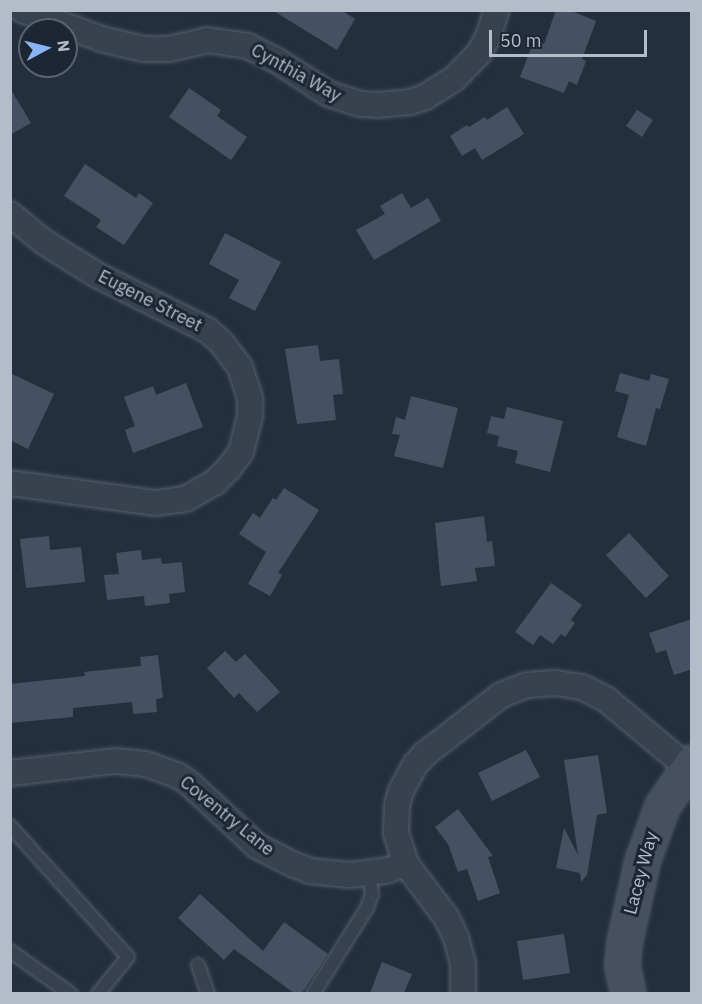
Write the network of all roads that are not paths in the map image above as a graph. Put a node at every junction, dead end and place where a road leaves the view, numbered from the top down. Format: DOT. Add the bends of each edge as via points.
graph roads {
  1 [pos="22,10"];
  2 [pos="497,10"];
  3 [pos="10,214"];
  4 [pos="10,483"];
  5 [pos="689,765"];
  6 [pos="10,773"];
  7 [pos="10,826"];
  8 [pos="406,864"];
  9 [pos="369,873"];
  10 [pos="10,951"];
  11 [pos="198,965"];
  12 [pos="71,993"];
  13 [pos="98,993"];
  14 [pos="208,993"];
  15 [pos="313,993"];
  16 [pos="463,993"];
  17 [pos="628,993"];
  1 -- 2 [label="street, Cynthia Way" via="105,40 143,49 169,49 207,40 248,46 328,94 377,105 425,97 454,79 479,53"];
  3 -- 4 [label="street, Eugene Street" via="44,242 97,275 207,330 240,368 250,398 241,452 215,482 185,499 147,502"];
  5 -- 8 [label="street" via="595,693 542,682 513,689 486,704 425,754 407,778 395,821"];
  5 -- 17 [label="street, Lacey Way" via="654,823 634,888 622,965"];
  6 -- 9 [label="street, Coventry Lane" via="116,761 161,768 189,783 272,855 331,875"];
  7 -- 13 [label="lane" via="128,957"];
  8 -- 9 [label="street, Coventry Lane"];
  8 -- 16 [label="street" via="446,917 456,938 463,964"];
  9 -- 15 [label="lane" via="372,894 367,908"];
  10 -- 12 [label="lane"];
  11 -- 14 [label="lane"];
}
